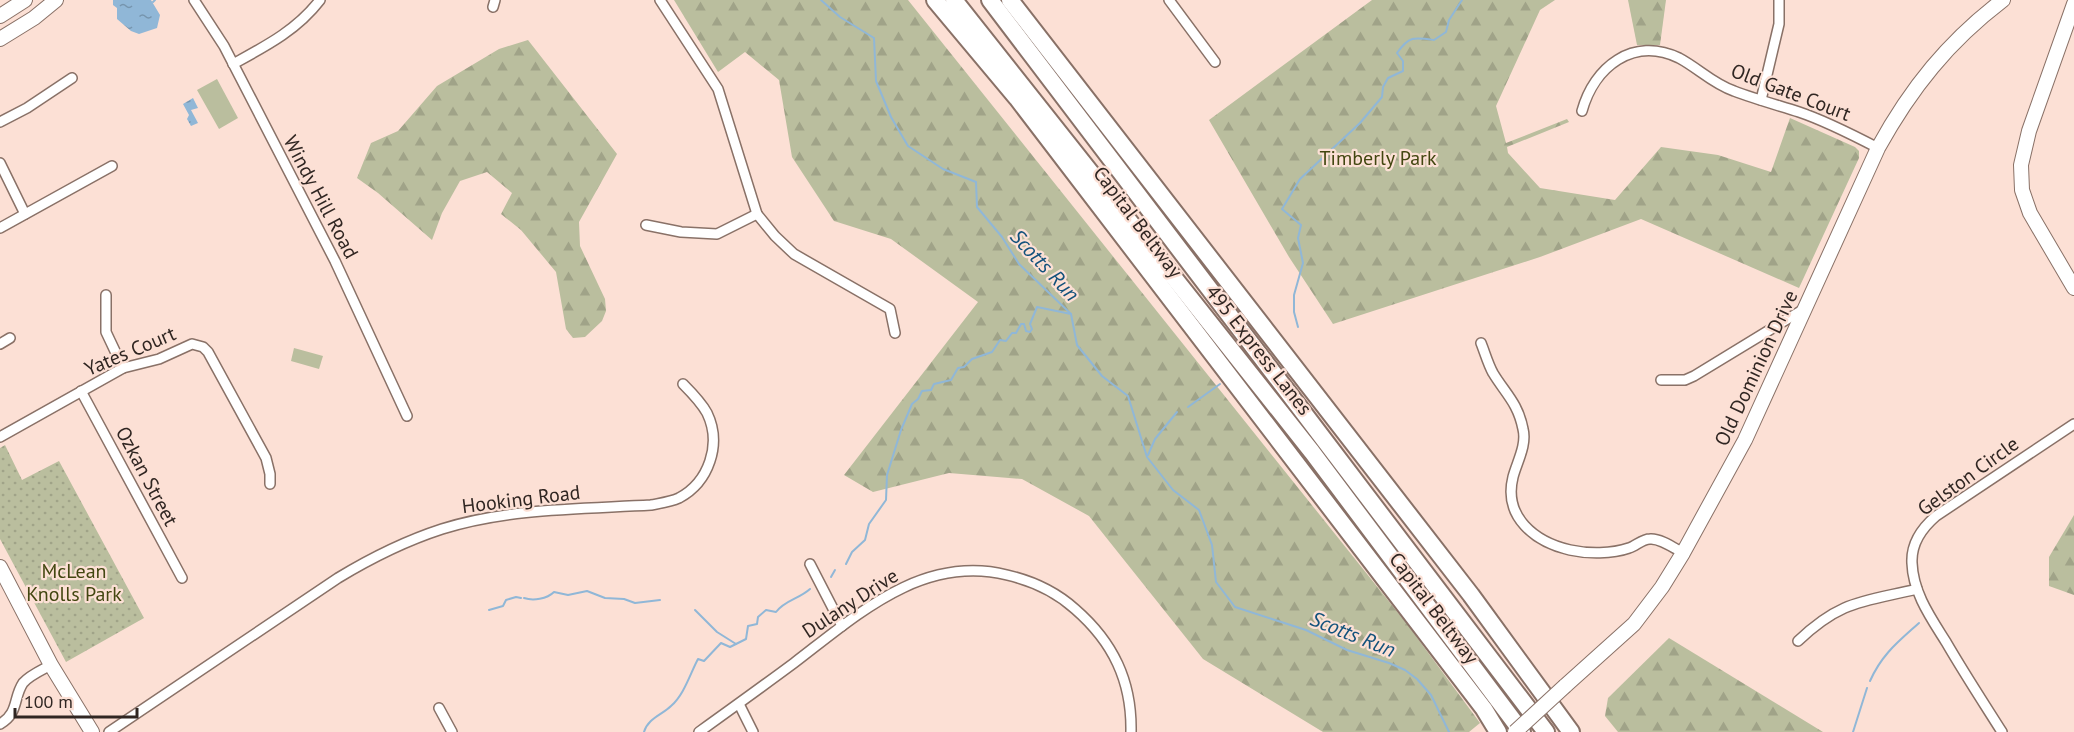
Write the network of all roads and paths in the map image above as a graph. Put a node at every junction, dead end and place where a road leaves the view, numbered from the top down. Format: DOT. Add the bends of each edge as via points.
graph roads {
  1 [pos="25,0"];
  2 [pos="56,0"];
  3 [pos="194,0"];
  4 [pos="321,0"];
  5 [pos="660,0"];
  6 [pos="935,0"];
  7 [pos="954,0"];
  8 [pos="990,0"];
  9 [pos="1010,0"];
  10 [pos="1169,0"];
  11 [pos="1779,0"];
  12 [pos="2003,0"];
  13 [pos="2074,4"];
  14 [pos="0,16"];
  15 [pos="0,39"];
  16 [pos="1215,62"];
  17 [pos="233,64"];
  18 [pos="72,78"];
  19 [pos="1761,100"];
  20 [pos="1582,111"];
  21 [pos="0,122"];
  22 [pos="1878,148"];
  23 [pos="0,163"];
  24 [pos="112,166"];
  25 [pos="25,214"];
  26 [pos="757,214"];
  27 [pos="646,225"];
  28 [pos="0,228"];
  29 [pos="2074,288"];
  30 [pos="106,295"];
  31 [pos="1806,307"];
  32 [pos="895,333"];
  33 [pos="10,338"];
  34 [pos="1481,344"];
  35 [pos="0,345"];
  36 [pos="123,368"];
  37 [pos="1661,380"];
  38 [pos="683,384"];
  39 [pos="81,391"];
  40 [pos="407,416"];
  41 [pos="2074,424"];
  42 [pos="0,437"];
  43 [pos="270,484"];
  44 [pos="1683,553"];
  45 [pos="810,564"];
  46 [pos="0,567"];
  47 [pos="182,578"];
  48 [pos="1917,589"];
  49 [pos="842,626"];
  50 [pos="1798,641"];
  51 [pos="51,665"];
  52 [pos="739,704"];
  53 [pos="439,708"];
  54 [pos="0,724"];
  55 [pos="92,732"];
  56 [pos="109,732"];
  57 [pos="452,732"];
  58 [pos="699,732"];
  59 [pos="753,732"];
  60 [pos="1131,732"];
  61 [pos="1498,732"];
  62 [pos="1515,732"];
  63 [pos="1522,732"];
  64 [pos="1546,732"];
  65 [pos="1571,732"];
  66 [pos="2002,732"];
  1 -- 14 [label="main road"];
  2 -- 15 [label="main road"];
  3 -- 17 [label="street, Windy Hill Road"];
  4 -- 17 [label="street" via="284,35"];
  5 -- 26 [label="street" via="718,89"];
  6 -- 61 [label="highway, Capital Beltway" via="1017,98"];
  7 -- 63 [label="highway, 495 Express Lanes" via="1298,434"];
  8 -- 64 [label="highway, 495 Express Lanes"];
  9 -- 65 [label="highway, Capital Beltway" via="1471,595"];
  10 -- 16 [label="street"];
  11 -- 19 [label="street" via="1779,24"];
  12 -- 22 [label="main road, Old Dominion Drive" via="1932,66 1900,109"];
  13 -- 29 [label="main road" via="2029,131 2020,177 2030,213"];
  17 -- 40 [label="street, Windy Hill Road" via="336,263"];
  18 -- 21 [label="street"];
  19 -- 20 [label="street, Old Gate Court" via="1722,86 1681,59 1650,52 1626,56 1608,65 1593,85"];
  19 -- 22 [label="street, Old Gate Court" via="1819,120"];
  22 -- 31 [label="main road, Old Dominion Drive"];
  23 -- 25 [label="street"];
  24 -- 25 [label="street"];
  25 -- 28 [label="street"];
  26 -- 27 [label="street" via="717,234"];
  26 -- 32 [label="street" via="794,254 890,309"];
  30 -- 36 [label="street" via="106,332"];
  31 -- 37 [label="street" via="1694,376"];
  31 -- 44 [label="main road, Old Dominion Drive" via="1742,447"];
  33 -- 35 [label="street"];
  34 -- 44 [label="street" via="1494,375 1512,399 1523,429 1511,492 1514,511 1526,529 1545,542 1579,552 1619,551 1650,539"];
  36 -- 39 [label="street, Yates Court"];
  36 -- 43 [label="street, Yates Court" via="159,359 192,344 203,347 266,458"];
  38 -- 56 [label="street, Hooking Road" via="700,403 713,433 708,468 686,494 651,505 498,516 409,541 338,578"];
  39 -- 42 [label="street, Yates Court"];
  39 -- 47 [label="street, Ozkan Street"];
  41 -- 48 [label="street, Gelston Circle" via="1928,522 1913,552"];
  44 -- 62 [label="main road, Old Dominion Drive, bridge" via="1634,624"];
  45 -- 49 [label="street"];
  46 -- 51 [label="main road"];
  48 -- 50 [label="street" via="1850,604 1821,620"];
  48 -- 66 [label="street, Gelston Circle"];
  49 -- 52 [label="street, Dulany Drive"];
  49 -- 60 [label="street, Dulany Drive" via="897,590 944,572 980,570 1029,581 1060,596 1111,648 1130,704"];
  51 -- 54 [label="street" via="24,683 14,711"];
  51 -- 55 [label="main road"];
  52 -- 58 [label="street, Dulany Drive"];
  52 -- 59 [label="street"];
  53 -- 57 [label="street"];
}
